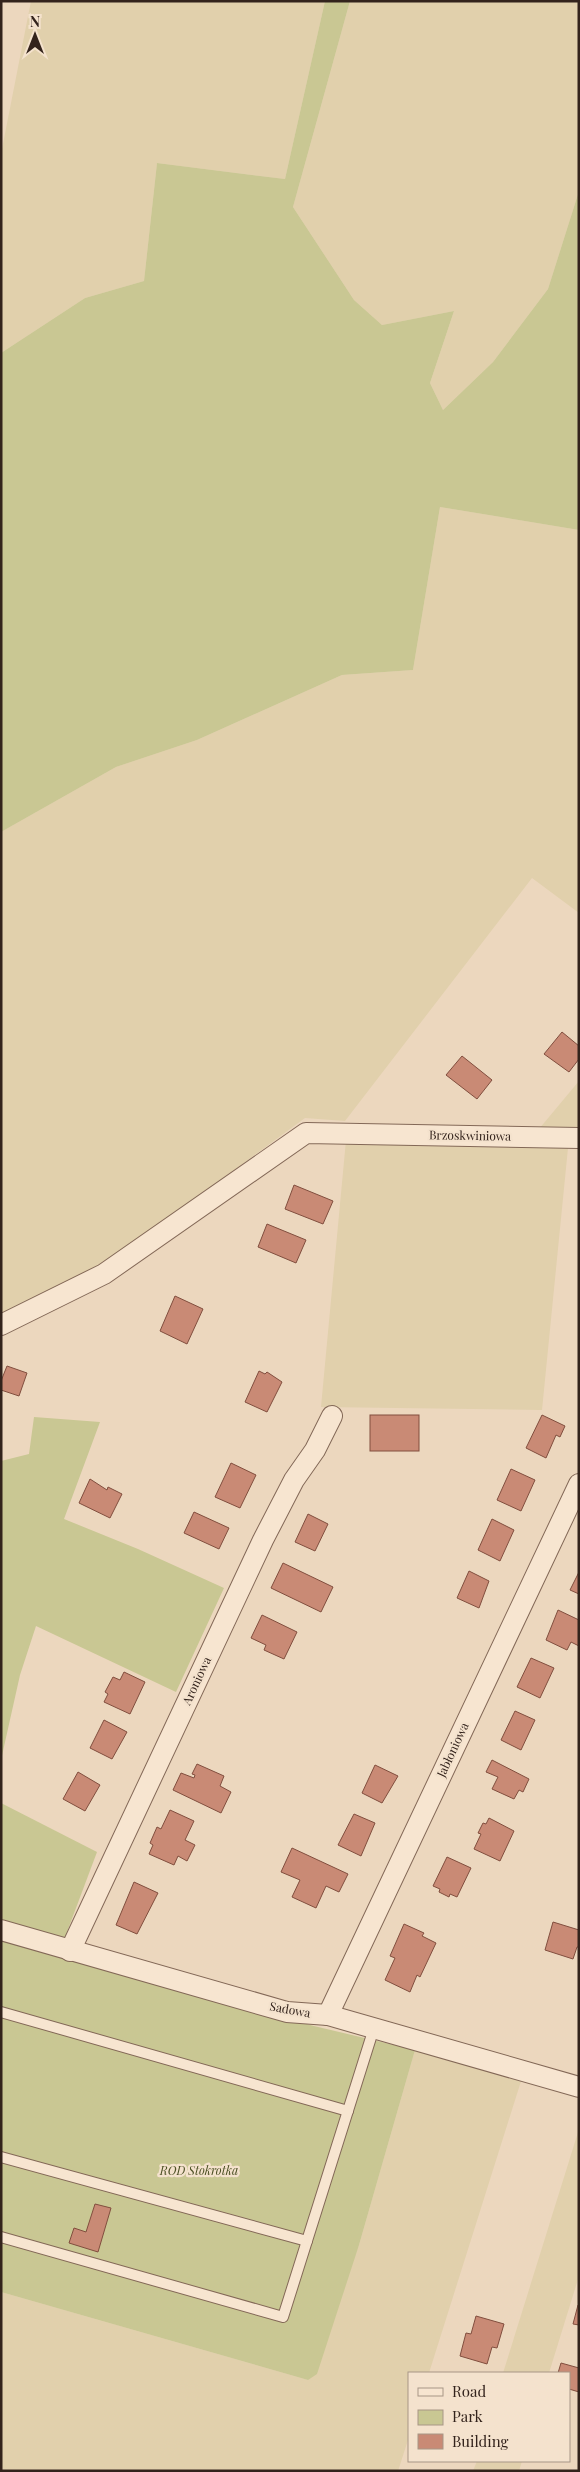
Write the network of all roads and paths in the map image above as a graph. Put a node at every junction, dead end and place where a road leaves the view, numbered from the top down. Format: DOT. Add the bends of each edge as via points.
graph roads {
  1 [pos="579,1138"];
  2 [pos="1,1325"];
  3 [pos="332,1416"];
  4 [pos="579,1484"];
  5 [pos="1,1930"];
  6 [pos="70,1951"];
  7 [pos="1,2012"];
  8 [pos="328,2015"];
  9 [pos="374,2028"];
  10 [pos="579,2087"];
  11 [pos="348,2111"];
  12 [pos="1,2157"];
  13 [pos="1,2237"];
  14 [pos="307,2241"];
  1 -- 2 [label="street, Brzoskwiniowa" via="306,1133 104,1274"];
  3 -- 6 [label="street, Aroniowa" via="263,1540"];
  4 -- 8 [label="street, Jabłoniowa"];
  5 -- 6 [label="street, Sadowa"];
  6 -- 8 [label="street, Sadowa" via="286,2012"];
  7 -- 11 [label="lane"];
  8 -- 9 [label="street, Sadowa"];
  9 -- 10 [label="street, Sadowa"];
  9 -- 11 [label="lane"];
  11 -- 14 [label="lane"];
  12 -- 14 [label="lane"];
  13 -- 14 [label="lane" via="283,2317"];
}
